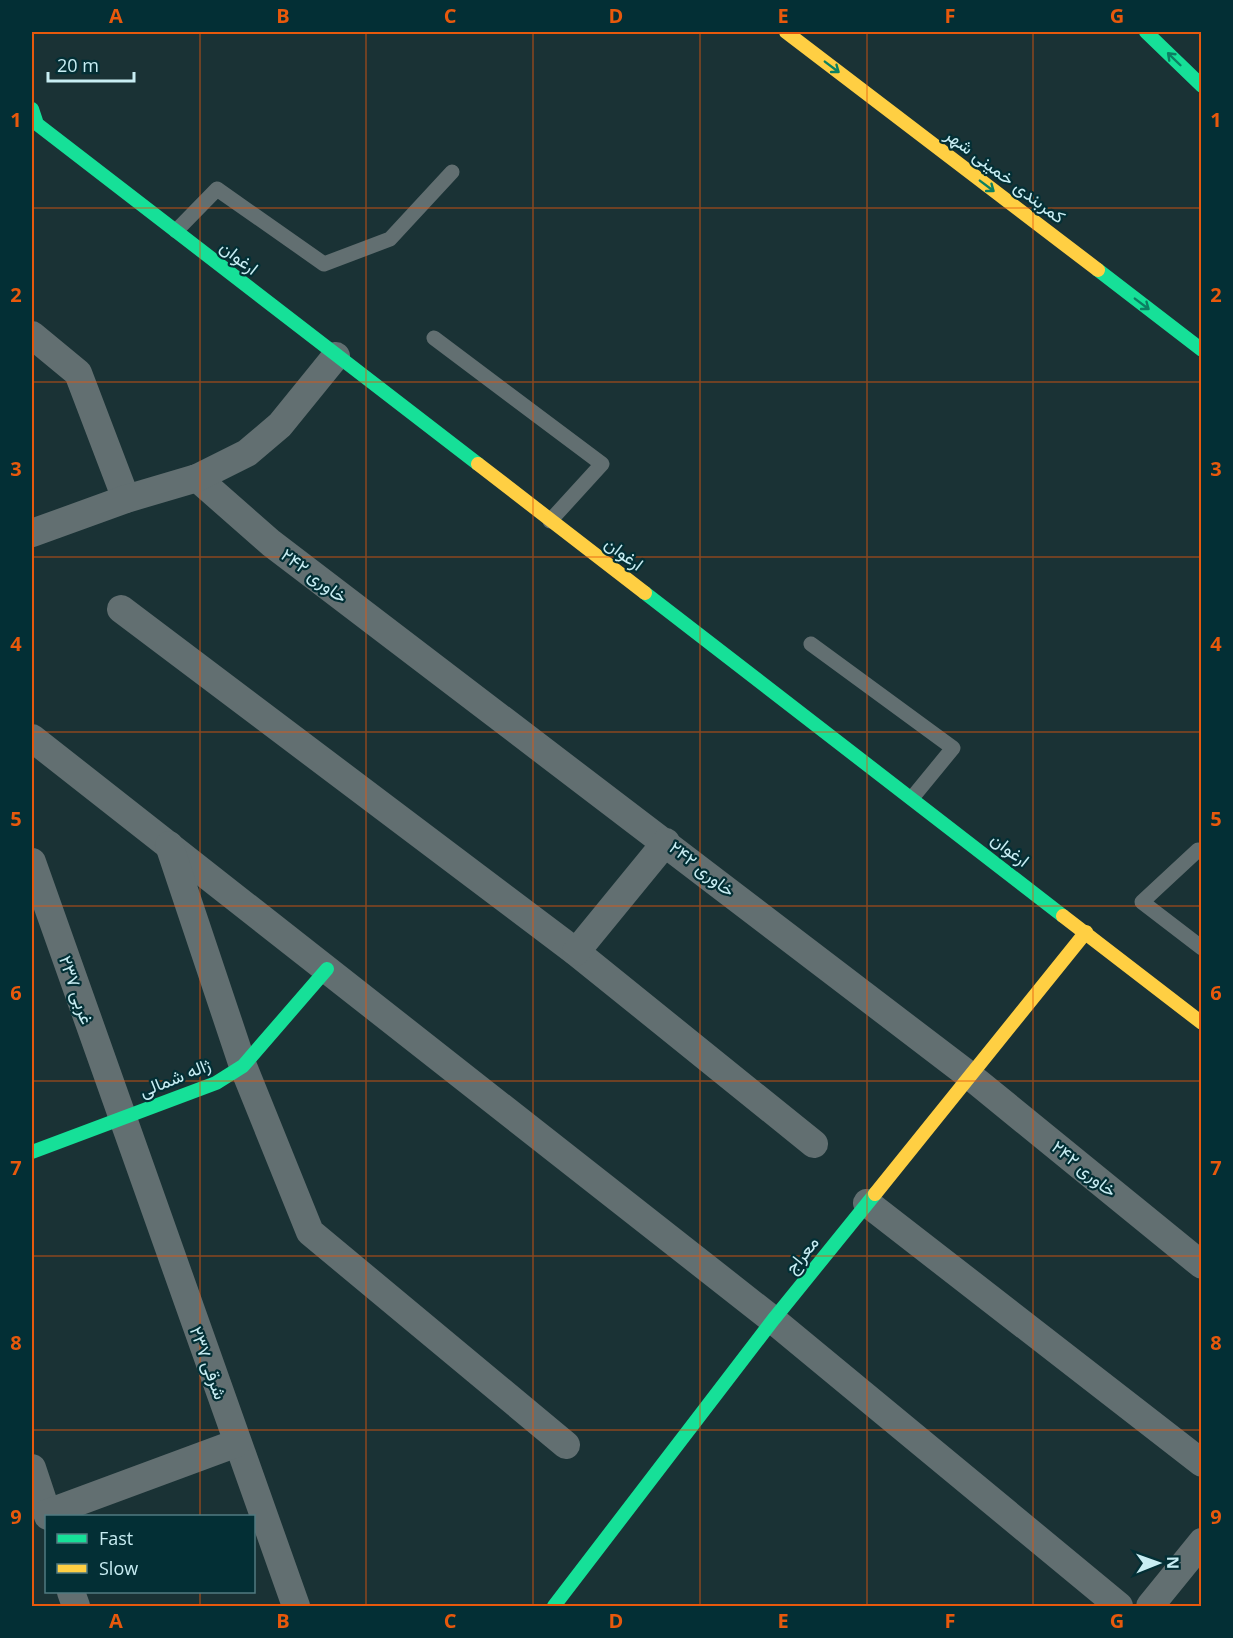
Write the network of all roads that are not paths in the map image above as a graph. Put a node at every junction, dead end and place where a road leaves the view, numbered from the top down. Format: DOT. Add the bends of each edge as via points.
graph roads {
  1 [pos="786,32"];
  2 [pos="1146,32"];
  3 [pos="1202,86"];
  4 [pos="32,110"];
  5 [pos="34,125"];
  6 [pos="452,172"];
  7 [pos="176,231"];
  8 [pos="32,335"];
  9 [pos="434,338"];
  10 [pos="1202,350"];
  11 [pos="336,356"];
  12 [pos="197,478"];
  13 [pos="126,500"];
  14 [pos="550,521"];
  15 [pos="32,533"];
  16 [pos="121,609"];
  17 [pos="811,644"];
  18 [pos="32,738"];
  19 [pos="912,798"];
  20 [pos="666,842"];
  21 [pos="169,845"];
  22 [pos="1197,850"];
  23 [pos="32,862"];
  24 [pos="1086,932"];
  25 [pos="1202,948"];
  26 [pos="576,952"];
  27 [pos="327,969"];
  28 [pos="1202,1023"];
  29 [pos="243,1066"];
  30 [pos="970,1076"];
  31 [pos="121,1119"];
  32 [pos="814,1144"];
  33 [pos="32,1152"];
  34 [pos="867,1203"];
  35 [pos="1202,1265"];
  36 [pos="773,1320"];
  37 [pos="237,1443"];
  38 [pos="566,1445"];
  39 [pos="1202,1462"];
  40 [pos="32,1468"];
  41 [pos="48,1515"];
  42 [pos="1202,1542"];
  43 [pos="296,1606"];
  44 [pos="554,1606"];
  45 [pos="1119,1606"];
  46 [pos="1150,1606"];
  1 -- 10 [label="main road, کمربندی خمینی شهر, one-way"];
  3 -- 2 [label="main road, one-way"];
  4 -- 5 [label="main road, ارغوان"];
  5 -- 7 [label="main road, ارغوان"];
  6 -- 7 [label="lane" via="390,239 324,264 217,189"];
  7 -- 11 [label="main road, ارغوان"];
  8 -- 13 [label="street" via="78,373"];
  9 -- 14 [label="lane" via="602,464"];
  11 -- 12 [label="street" via="280,425 247,453"];
  11 -- 14 [label="main road, ارغوان"];
  12 -- 13 [label="street"];
  12 -- 20 [label="street, ۲۴۲ خاوری" via="271,543"];
  13 -- 15 [label="street"];
  14 -- 19 [label="main road, ارغوان"];
  16 -- 26 [label="street"];
  17 -- 19 [label="lane" via="953,748"];
  18 -- 21 [label="street"];
  19 -- 24 [label="main road, ارغوان"];
  20 -- 26 [label="street"];
  20 -- 30 [label="street, ۲۴۲ خاوری"];
  21 -- 27 [label="street"];
  21 -- 29 [label="street"];
  22 -- 25 [label="lane" via="1143,902"];
  23 -- 31 [label="street, ۲۳۷ غربی"];
  24 -- 28 [label="main road, ارغوان"];
  24 -- 30 [label="main road, معراج"];
  26 -- 32 [label="street"];
  27 -- 29 [label="main road, ژاله شمالی"];
  27 -- 36 [label="street"];
  29 -- 31 [label="main road, ژاله شمالی" via="216,1083"];
  29 -- 38 [label="street" via="310,1232"];
  30 -- 34 [label="main road, معراج"];
  30 -- 35 [label="street, ۲۴۲ خاوری"];
  31 -- 33 [label="main road, ژاله شمالی"];
  31 -- 37 [label="street, ۲۳۷ شرقی"];
  34 -- 36 [label="main road, معراج"];
  34 -- 39 [label="street"];
  36 -- 44 [label="main road, معراج"];
  36 -- 45 [label="street"];
  37 -- 41 [label="street"];
  37 -- 43 [label="street, ۲۳۷ شرقی"];
  40 -- 41 [label="street"];
  42 -- 46 [label="street"];
}
